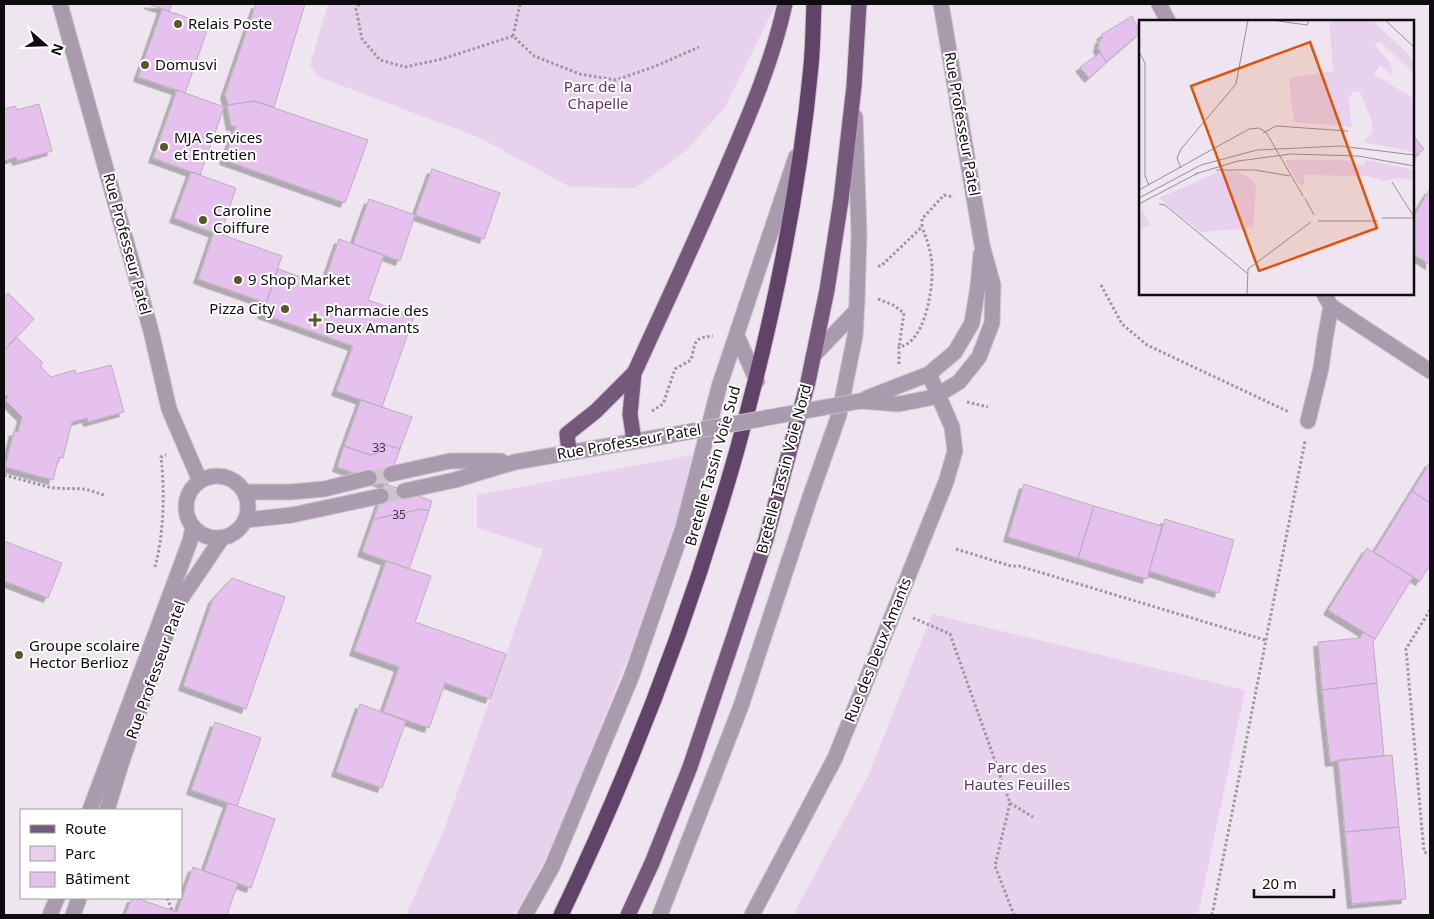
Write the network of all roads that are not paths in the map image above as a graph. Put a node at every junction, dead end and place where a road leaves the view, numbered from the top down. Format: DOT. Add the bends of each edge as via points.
graph roads {
  1 [pos="60,4"];
  2 [pos="784,4"];
  3 [pos="814,4"];
  4 [pos="859,4"];
  5 [pos="941,4"];
  6 [pos="1159,4"];
  7 [pos="1167,20"];
  8 [pos="854,86"];
  9 [pos="804,134"];
  10 [pos="982,245"];
  11 [pos="1328,300"];
  12 [pos="856,311"];
  13 [pos="737,336"];
  14 [pos="813,356"];
  15 [pos="1430,371"];
  16 [pos="634,372"];
  17 [pos="929,374"];
  18 [pos="757,380"];
  19 [pos="939,394"];
  20 [pos="860,401"];
  21 [pos="1308,421"];
  22 [pos="634,441"];
  23 [pos="569,452"];
  24 [pos="515,462"];
  25 [pos="391,474"];
  26 [pos="369,478"];
  27 [pos="200,481"];
  28 [pos="404,491"];
  29 [pos="245,492"];
  30 [pos="382,496"];
  31 [pos="246,520"];
  32 [pos="193,527"];
  33 [pos="222,538"];
  34 [pos="90,809"];
  35 [pos="107,809"];
  36 [pos="57,899"];
  37 [pos="79,899"];
  38 [pos="50,915"];
  39 [pos="73,915"];
  40 [pos="525,915"];
  41 [pos="561,915"];
  42 [pos="628,915"];
  43 [pos="660,915"];
  44 [pos="752,915"];
  1 -- 27 [label="street, Rue Professeur Patel" via="151,332 169,409"];
  2 -- 16 [label="main road" via="770,60 748,118"];
  3 -- 9 [label="highway, Bretelle Tassin Voie Sud" via="812,64"];
  4 -- 8 [label="main road, Bretelle Tassin Voie Nord"];
  5 -- 10 [label="street, Rue Professeur Patel"];
  6 -- 7 [label="street"];
  8 -- 12 [label="street" via="859,232"];
  8 -- 14 [label="main road, Bretelle Tassin Voie Nord" via="841,200"];
  9 -- 13 [label="street"];
  9 -- 18 [label="highway, Bretelle Tassin Voie Sud" via="780,280"];
  10 -- 17 [label="street, Rue Professeur Patel" via="972,324 955,352"];
  10 -- 19 [label="street, Rue Professeur Patel" via="993,284 992,323 979,357 959,382"];
  11 -- 15 [label="street"];
  11 -- 21 [label="street" via="1321,368"];
  12 -- 14 [label="street"];
  12 -- 43 [label="street" via="855,336 839,415 741,706"];
  13 -- 18 [label="street"];
  13 -- 40 [label="street" via="719,387 683,528 632,675 552,867"];
  14 -- 42 [label="main road, Bretelle Tassin Voie Nord" via="766,539 735,633 690,767"];
  16 -- 22 [label="main road" via="630,414"];
  16 -- 23 [label="main road" via="596,411 567,434"];
  17 -- 19 [label="street, Rue des Deux Amants"];
  17 -- 20 [label="street, Rue Professeur Patel"];
  18 -- 41 [label="highway, Bretelle Tassin Voie Sud" via="720,512 659,690"];
  19 -- 20 [label="street, Rue Professeur Patel" via="899,404"];
  19 -- 44 [label="street, Rue des Deux Amants" via="952,427 955,451 946,482 835,758"];
  20 -- 22 [label="street, Rue Professeur Patel, bridge"];
  22 -- 23 [label="street, Rue Professeur Patel"];
  23 -- 24 [label="street, Rue Professeur Patel"];
  24 -- 25 [label="street, Rue Professeur Patel" via="450,461"];
  24 -- 28 [label="street, Rue Professeur Patel"];
  26 -- 29 [label="street" via="324,489"];
  27 -- 29 [label="street" via="220,476 238,484"];
  27 -- 32 [label="street" via="188,497 186,508"];
  29 -- 31 [label="street" via="248,501"];
  30 -- 31 [label="street"];
  31 -- 33 [label="street" via="240,529"];
  32 -- 33 [label="street" via="211,538"];
  32 -- 34 [label="street, Rue Professeur Patel"];
  33 -- 35 [label="street, Rue Professeur Patel" via="180,600"];
  36 -- 38 [label="street"];
  37 -- 39 [label="street"];
}
